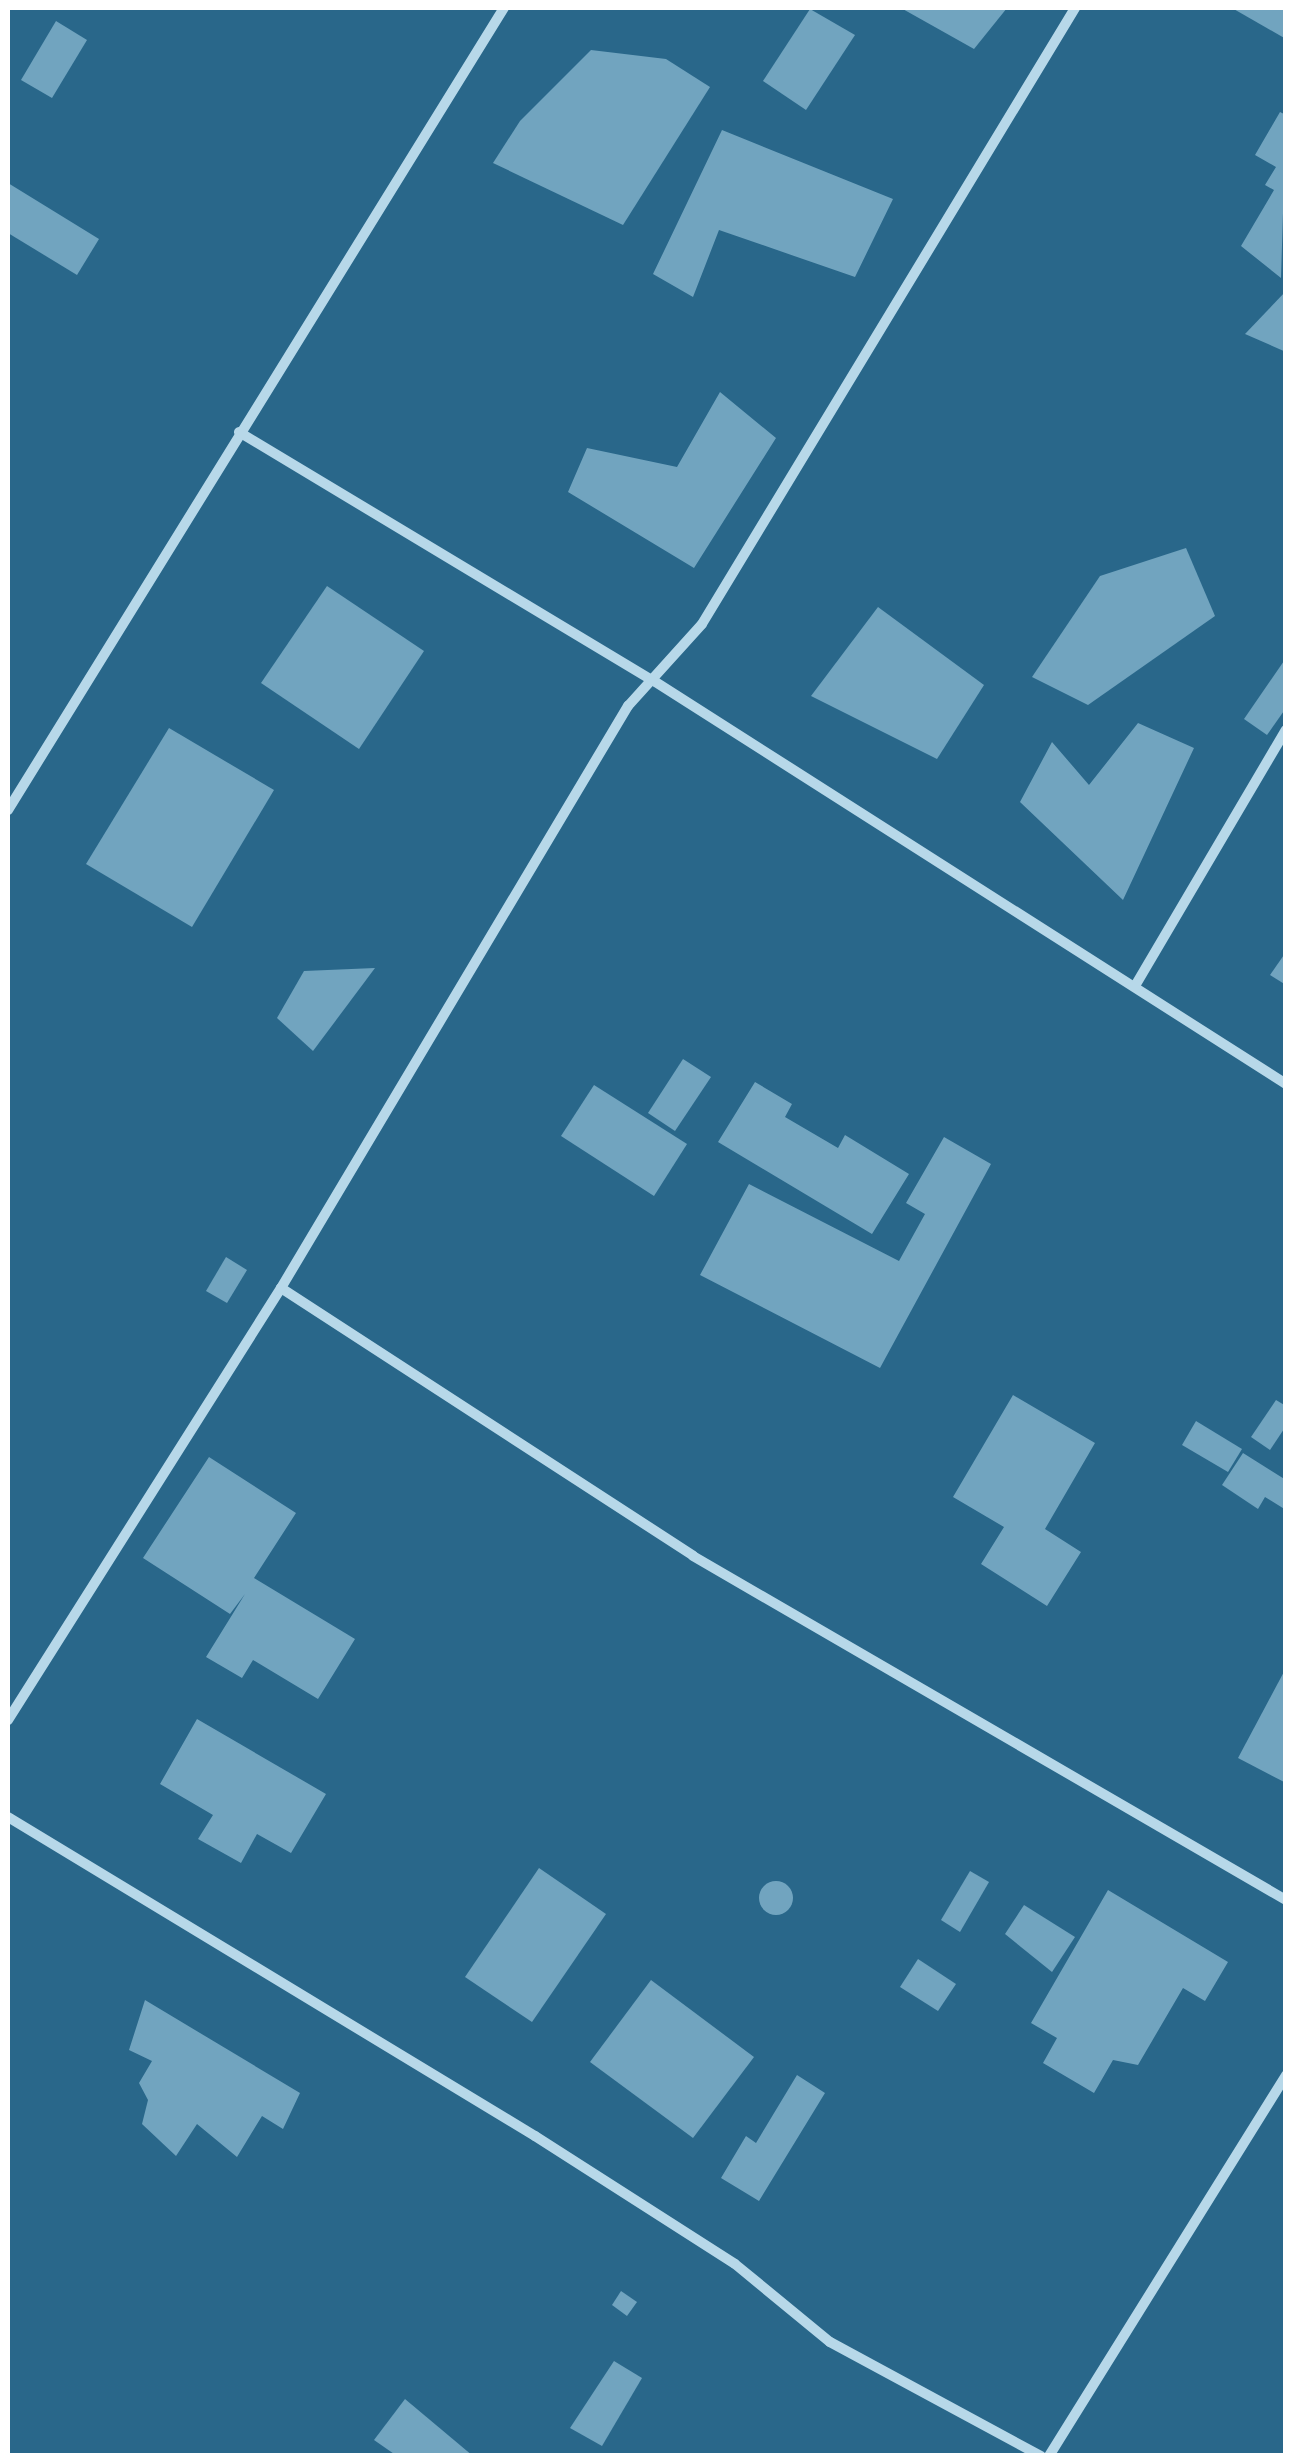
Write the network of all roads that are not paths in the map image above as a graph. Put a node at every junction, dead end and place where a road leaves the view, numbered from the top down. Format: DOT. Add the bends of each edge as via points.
graph roads {
  1 [pos="504,8"];
  2 [pos="1076,8"];
  3 [pos="239,432"];
  4 [pos="654,680"];
  5 [pos="1286,730"];
  6 [pos="8,810"];
  7 [pos="1135,986"];
  8 [pos="1286,1084"];
  9 [pos="280,1288"];
  10 [pos="8,1720"];
  11 [pos="8,1817"];
  12 [pos="1286,1900"];
  13 [pos="1286,2074"];
  14 [pos="1042,2456"];
  15 [pos="1049,2456"];
  1 -- 3 [label="street"];
  2 -- 4 [label="street" via="702,624"];
  3 -- 4 [label="street"];
  3 -- 6 [label="street"];
  4 -- 7 [label="street"];
  4 -- 9 [label="street" via="628,706"];
  5 -- 7 [label="street"];
  7 -- 8 [label="street"];
  9 -- 10 [label="street"];
  9 -- 12 [label="street" via="692,1556"];
  11 -- 14 [label="street" via="535,2136 735,2264 830,2342"];
  13 -- 15 [label="street"];
}
